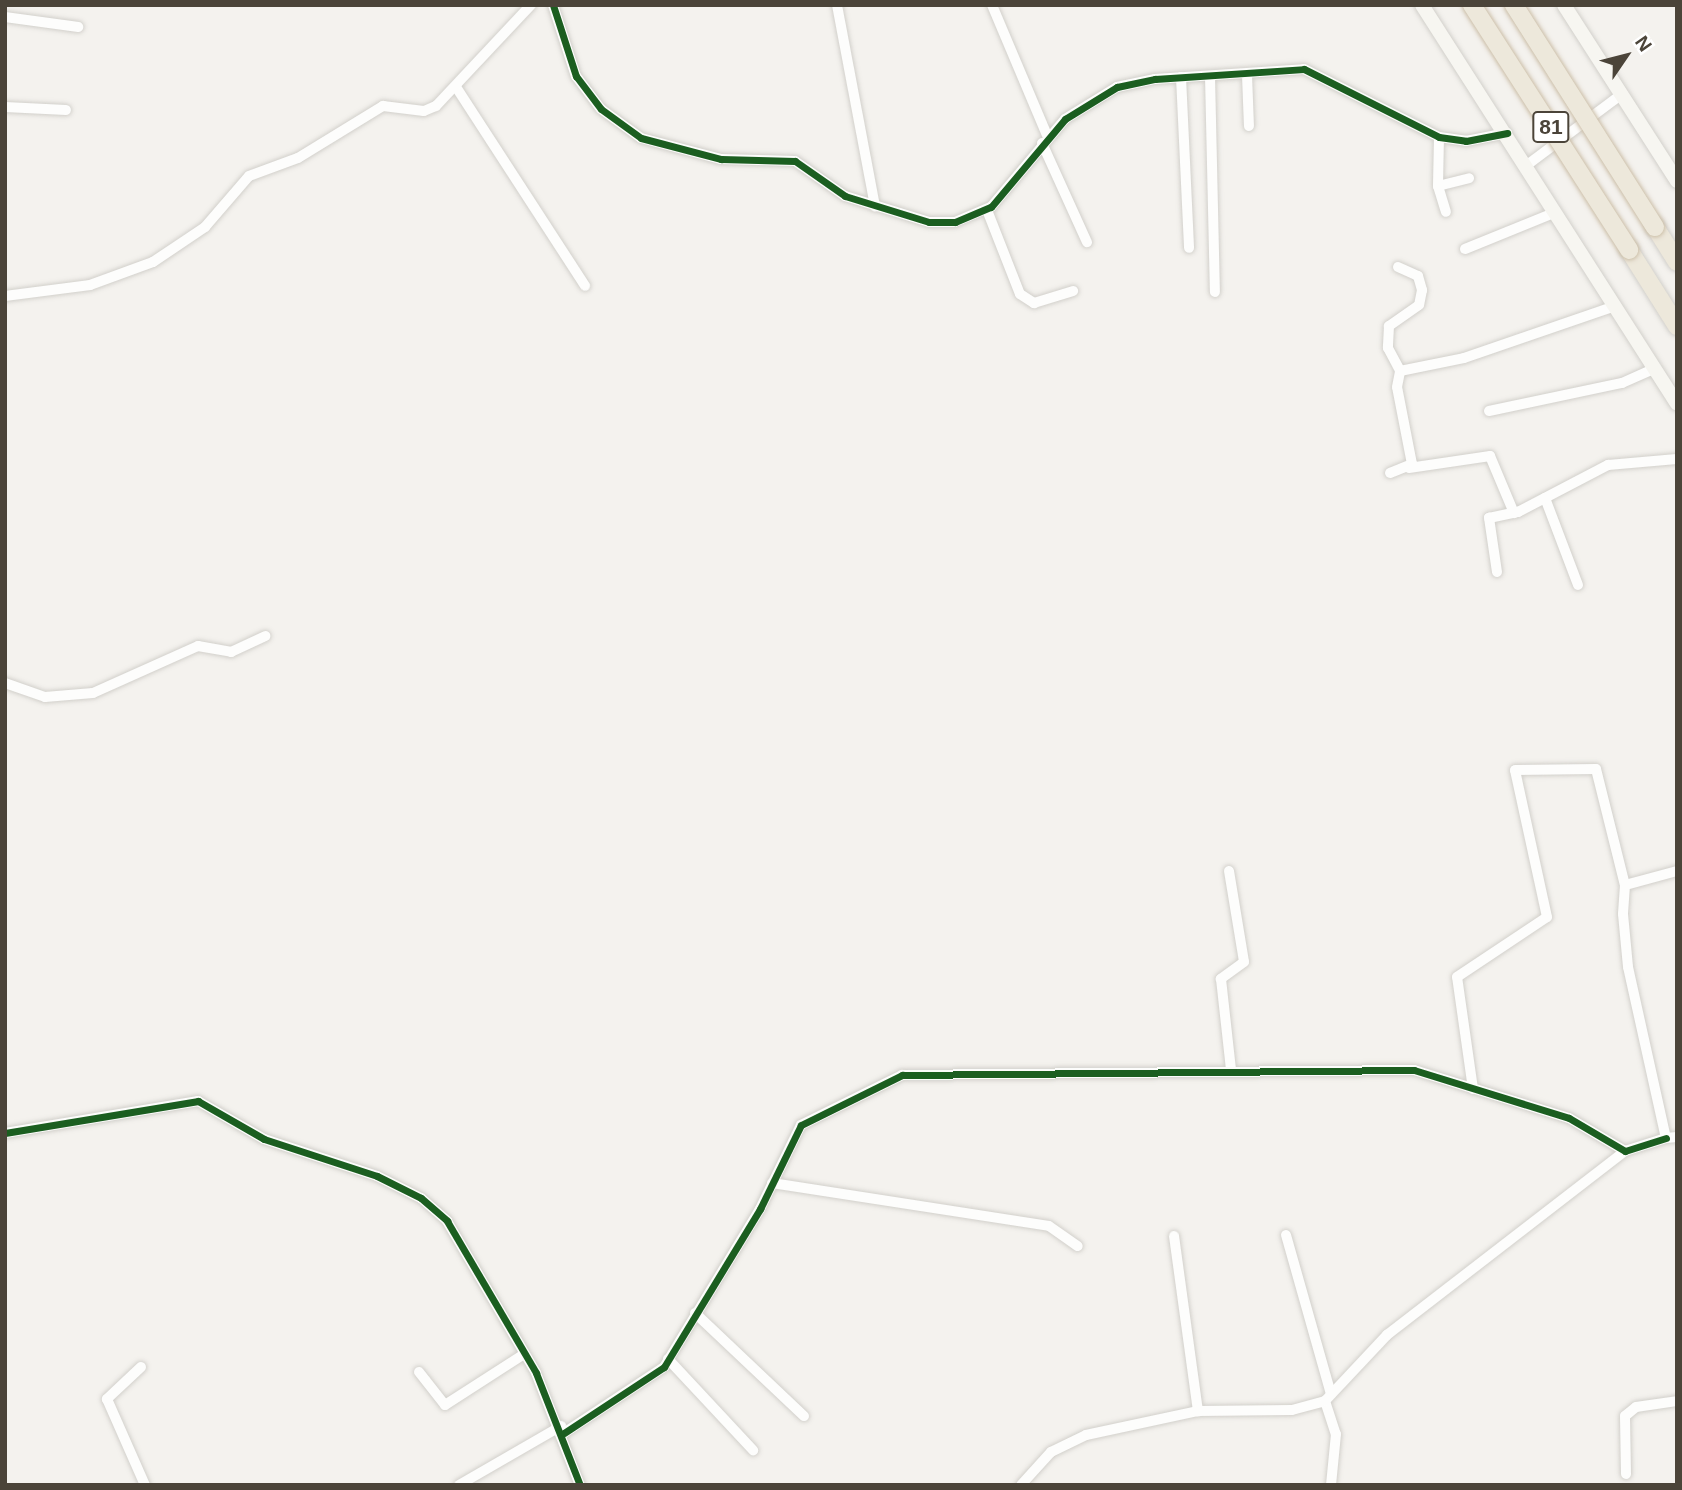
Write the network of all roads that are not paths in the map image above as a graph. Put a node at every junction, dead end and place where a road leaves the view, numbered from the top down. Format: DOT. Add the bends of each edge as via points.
graph roads {
  1 [pos="531,5"];
  2 [pos="553,5"];
  3 [pos="837,5"];
  4 [pos="992,5"];
  5 [pos="1422,5"];
  6 [pos="1472,5"];
  7 [pos="1514,5"];
  8 [pos="1564,5"];
  9 [pos="5,17"];
  10 [pos="78,27"];
  11 [pos="1247,75"];
  12 [pos="1210,76"];
  13 [pos="1181,78"];
  14 [pos="456,87"];
  15 [pos="1622,94"];
  16 [pos="5,107"];
  17 [pos="66,110"];
  18 [pos="1249,126"];
  19 [pos="1507,133"];
  20 [pos="1439,137"];
  21 [pos="1045,139"];
  22 [pos="1527,165"];
  23 [pos="1469,178"];
  24 [pos="1677,181"];
  25 [pos="1438,186"];
  26 [pos="875,206"];
  27 [pos="987,210"];
  28 [pos="1446,212"];
  29 [pos="1556,212"];
  30 [pos="1087,242"];
  31 [pos="1189,248"];
  32 [pos="1465,249"];
  33 [pos="1677,262"];
  34 [pos="1398,267"];
  35 [pos="585,286"];
  36 [pos="1073,291"];
  37 [pos="1215,292"];
  38 [pos="5,296"];
  39 [pos="1615,306"];
  40 [pos="1677,326"];
  41 [pos="1655,368"];
  42 [pos="1400,371"];
  43 [pos="1677,403"];
  44 [pos="1489,411"];
  45 [pos="1677,459"];
  46 [pos="1409,468"];
  47 [pos="1390,473"];
  48 [pos="1545,498"];
  49 [pos="1514,513"];
  50 [pos="1497,572"];
  51 [pos="1578,584"];
  52 [pos="266,636"];
  53 [pos="5,683"];
  54 [pos="1677,871"];
  55 [pos="1229,872"];
  56 [pos="1625,885"];
  57 [pos="1231,1069"];
  58 [pos="1473,1089"];
  59 [pos="5,1133"];
  60 [pos="1671,1137"];
  61 [pos="1625,1151"];
  62 [pos="772,1183"];
  63 [pos="1286,1235"];
  64 [pos="1174,1236"];
  65 [pos="1078,1246"];
  66 [pos="695,1313"];
  67 [pos="524,1354"];
  68 [pos="668,1359"];
  69 [pos="141,1367"];
  70 [pos="419,1372"];
  71 [pos="1328,1397"];
  72 [pos="1677,1401"];
  73 [pos="1198,1411"];
  74 [pos="804,1416"];
  75 [pos="562,1430"];
  76 [pos="753,1450"];
  77 [pos="1626,1474"];
  78 [pos="578,1484"];
  79 [pos="145,1485"];
  80 [pos="459,1485"];
  81 [pos="1021,1485"];
  82 [pos="1331,1485"];
  1 -- 14 [label="street"];
  2 -- 26 [label="street" via="576,76 620,126 677,151 795,161 832,190"];
  3 -- 26 [label="street"];
  4 -- 21 [label="street"];
  5 -- 19 [label="main road"];
  6 -- 40 [label="highway, 81, bridge"];
  7 -- 33 [label="highway, 81, bridge"];
  8 -- 15 [label="main road"];
  9 -- 10 [label="street"];
  11 -- 12 [label="street"];
  11 -- 18 [label="street"];
  11 -- 20 [label="street" via="1315,71"];
  12 -- 13 [label="street"];
  12 -- 37 [label="street"];
  13 -- 21 [label="street" via="1117,87"];
  13 -- 31 [label="street"];
  14 -- 35 [label="street"];
  14 -- 38 [label="street" via="424,111 394,105 375,109 298,158 249,176 189,241 117,279"];
  15 -- 22 [label="street"];
  15 -- 24 [label="main road"];
  16 -- 17 [label="street"];
  19 -- 20 [label="street" via="1466,141"];
  19 -- 22 [label="main road"];
  20 -- 25 [label="street"];
  21 -- 27 [label="street"];
  21 -- 30 [label="street"];
  22 -- 29 [label="main road"];
  23 -- 25 [label="street"];
  25 -- 28 [label="street"];
  26 -- 27 [label="street" via="943,223"];
  27 -- 36 [label="street" via="1020,294 1034,303"];
  29 -- 32 [label="street"];
  29 -- 39 [label="main road"];
  34 -- 42 [label="street" via="1418,276 1422,290 1419,305 1389,326 1388,348"];
  39 -- 41 [label="main road"];
  39 -- 42 [label="street" via="1464,358"];
  41 -- 43 [label="main road"];
  41 -- 44 [label="street" via="1622,383"];
  42 -- 46 [label="street"];
  45 -- 48 [label="street" via="1608,466"];
  46 -- 47 [label="street"];
  46 -- 49 [label="street" via="1490,456"];
  48 -- 49 [label="street"];
  48 -- 51 [label="street"];
  49 -- 50 [label="street" via="1486,522"];
  52 -- 53 [label="street" via="232,652 198,646 93,693 45,697"];
  54 -- 56 [label="street"];
  55 -- 57 [label="street" via="1244,962 1221,979"];
  56 -- 58 [label="street" via="1596,769 1515,770 1547,917 1457,977"];
  56 -- 60 [label="street" via="1628,967"];
  57 -- 58 [label="street" via="1414,1070"];
  57 -- 62 [label="street" via="902,1076 839,1101 801,1125"];
  58 -- 61 [label="street" via="1569,1118"];
  59 -- 67 [label="street" via="198,1101 264,1139 377,1176 421,1198 447,1221"];
  60 -- 61 [label="street"];
  61 -- 71 [label="street" via="1387,1335"];
  62 -- 65 [label="street" via="1048,1226"];
  62 -- 66 [label="street"];
  63 -- 71 [label="street"];
  64 -- 73 [label="street"];
  66 -- 68 [label="street"];
  66 -- 74 [label="street"];
  67 -- 70 [label="street" via="446,1405"];
  67 -- 75 [label="street"];
  68 -- 75 [label="street" via="653,1378"];
  68 -- 76 [label="street"];
  69 -- 79 [label="street" via="107,1399"];
  71 -- 73 [label="street" via="1292,1410"];
  71 -- 82 [label="street" via="1336,1434"];
  72 -- 77 [label="street" via="1636,1407 1625,1416"];
  73 -- 81 [label="street" via="1068,1441"];
  75 -- 78 [label="street"];
  75 -- 80 [label="street"];
}
